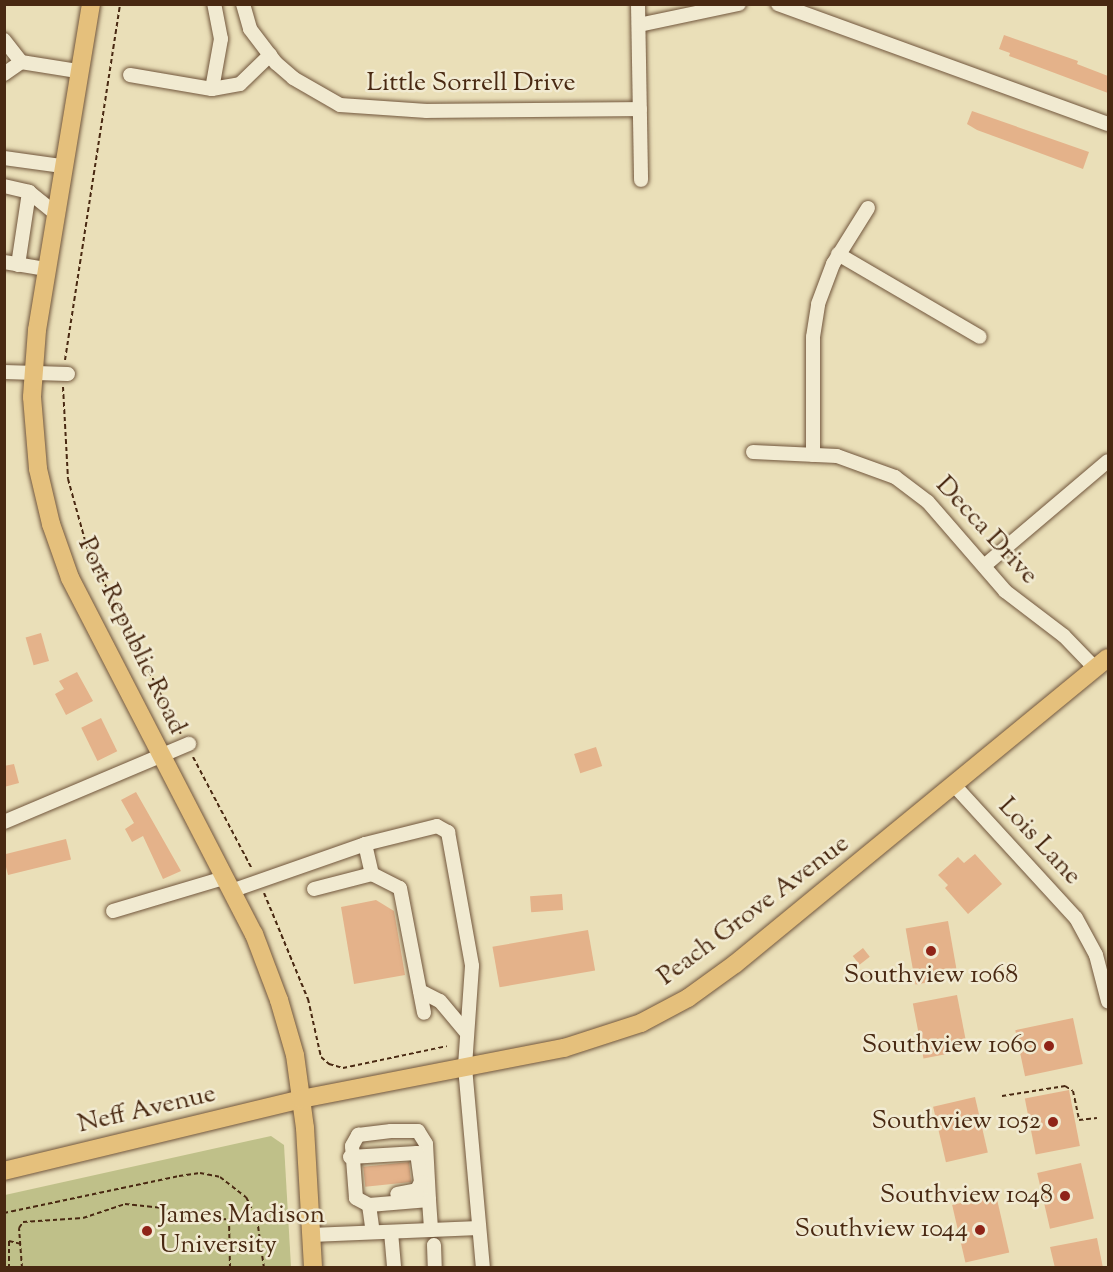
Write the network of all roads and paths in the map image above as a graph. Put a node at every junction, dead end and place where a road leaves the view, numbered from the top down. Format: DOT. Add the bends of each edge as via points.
graph roads {
  1 [pos="91,4"];
  2 [pos="120,4"];
  3 [pos="214,4"];
  4 [pos="243,4"];
  5 [pos="638,4"];
  6 [pos="739,4"];
  7 [pos="778,4"];
  8 [pos="639,25"];
  9 [pos="4,40"];
  10 [pos="270,55"];
  11 [pos="21,62"];
  12 [pos="77,71"];
  13 [pos="4,74"];
  14 [pos="130,75"];
  15 [pos="212,88"];
  16 [pos="640,109"];
  17 [pos="1108,123"];
  18 [pos="4,158"];
  19 [pos="62,166"];
  20 [pos="641,180"];
  21 [pos="4,186"];
  22 [pos="29,192"];
  23 [pos="868,208"];
  24 [pos="55,213"];
  25 [pos="838,254"];
  26 [pos="11,264"];
  27 [pos="46,269"];
  28 [pos="980,337"];
  29 [pos="65,358"];
  30 [pos="34,371"];
  31 [pos="4,372"];
  32 [pos="68,374"];
  33 [pos="63,388"];
  34 [pos="753,452"];
  35 [pos="813,455"];
  36 [pos="1108,461"];
  37 [pos="984,566"];
  38 [pos="1102,664"];
  39 [pos="179,732"];
  40 [pos="191,750"];
  41 [pos="163,758"];
  42 [pos="954,785"];
  43 [pos="4,822"];
  44 [pos="365,844"];
  45 [pos="252,869"];
  46 [pos="372,874"];
  47 [pos="228,885"];
  48 [pos="314,889"];
  49 [pos="268,901"];
  50 [pos="113,911"];
  51 [pos="420,992"];
  52 [pos="1108,1001"];
  53 [pos="424,1013"];
  54 [pos="466,1032"];
  55 [pos="447,1046"];
  56 [pos="465,1067"];
  57 [pos="1002,1096"];
  58 [pos="302,1100"];
  59 [pos="1097,1118"];
  60 [pos="350,1157"];
  61 [pos="4,1171"];
  62 [pos="429,1200"];
  63 [pos="374,1204"];
  64 [pos="4,1213"];
  65 [pos="254,1213"];
  66 [pos="230,1219"];
  67 [pos="479,1228"];
  68 [pos="431,1230"];
  69 [pos="373,1232"];
  70 [pos="391,1232"];
  71 [pos="311,1235"];
  72 [pos="21,1244"];
  73 [pos="434,1245"];
  74 [pos="9,1268"];
  75 [pos="22,1268"];
  76 [pos="230,1268"];
  77 [pos="264,1268"];
  78 [pos="313,1268"];
  79 [pos="394,1268"];
  80 [pos="435,1268"];
  81 [pos="483,1268"];
  1 -- 12 [label="main road, Port Republic Road"];
  2 -- 29 [label="path"];
  3 -- 15 [label="street" via="221,39"];
  4 -- 10 [label="street, Little Sorrell Drive" via="250,29"];
  5 -- 8 [label="street"];
  6 -- 8 [label="street"];
  7 -- 17 [label="street"];
  8 -- 16 [label="street"];
  9 -- 11 [label="street"];
  10 -- 15 [label="street" via="240,84"];
  10 -- 16 [label="street, Little Sorrell Drive" via="293,78 320,95 340,105 370,110"];
  11 -- 12 [label="street"];
  11 -- 13 [label="street"];
  12 -- 19 [label="main road, Port Republic Road"];
  14 -- 15 [label="street"];
  16 -- 20 [label="street"];
  18 -- 19 [label="street"];
  19 -- 24 [label="main road, Port Republic Road"];
  21 -- 22 [label="street"];
  22 -- 24 [label="street"];
  22 -- 26 [label="street"];
  23 -- 25 [label="street"];
  24 -- 27 [label="main road, Port Republic Road"];
  25 -- 28 [label="street"];
  25 -- 35 [label="street" via="816,315"];
  26 -- 27 [label="street"];
  27 -- 30 [label="main road, Port Republic Road"];
  30 -- 31 [label="street"];
  30 -- 32 [label="street"];
  30 -- 41 [label="main road, Port Republic Road" via="37,461 56,543 81,602"];
  33 -- 39 [label="path" via="65,456 84,540 105,592"];
  34 -- 35 [label="street, Decca Drive"];
  35 -- 37 [label="street, Decca Drive" via="857,460 895,477 928,502"];
  36 -- 37 [label="street"];
  37 -- 38 [label="street, Decca Drive" via="1010,595"];
  38 -- 42 [label="main road, Peach Grove Avenue"];
  40 -- 41 [label="street"];
  40 -- 45 [label="path"];
  41 -- 43 [label="street"];
  41 -- 47 [label="main road, Port Republic Road"];
  42 -- 52 [label="street, Lois Lane" via="1076,918 1096,955"];
  42 -- 56 [label="main road, Peach Grove Avenue" via="735,964 678,1004 596,1039"];
  44 -- 46 [label="street"];
  44 -- 47 [label="street"];
  44 -- 54 [label="street" via="437,826 448,832 472,966"];
  46 -- 48 [label="street"];
  46 -- 51 [label="street" via="380,875 404,893"];
  47 -- 50 [label="street"];
  47 -- 58 [label="main road, Port Republic Road" via="254,934 279,1000 292,1041"];
  49 -- 55 [label="path" via="308,999 321,1057 329,1064 343,1068"];
  51 -- 53 [label="street"];
  51 -- 54 [label="street" via="440,1001"];
  54 -- 56 [label="street"];
  56 -- 58 [label="main road, Peach Grove Avenue"];
  56 -- 67 [label="street"];
  57 -- 59 [label="path" via="1065,1086 1073,1091 1079,1120"];
  58 -- 61 [label="main road, Neff Avenue"];
  58 -- 71 [label="main road, Port Republic Road"];
  60 -- 62 [label="street" via="358,1135 418,1131 426,1144"];
  60 -- 63 [label="street" via="356,1198"];
  60 -- 63 [label="street" via="417,1153 421,1182 417,1190 393,1194"];
  62 -- 63 [label="street"];
  62 -- 68 [label="street"];
  63 -- 69 [label="street"];
  64 -- 65 [label="path" via="200,1173 235,1186"];
  65 -- 66 [label="path"];
  65 -- 77 [label="path"];
  66 -- 72 [label="path" via="192,1221 163,1208 125,1204 83,1218 23,1222 19,1228"];
  66 -- 76 [label="path"];
  67 -- 68 [label="street"];
  67 -- 81 [label="street"];
  68 -- 70 [label="street"];
  69 -- 70 [label="street"];
  69 -- 71 [label="street"];
  70 -- 79 [label="street"];
  71 -- 78 [label="main road, Port Republic Road"];
  72 -- 74 [label="path" via="9,1241"];
  72 -- 75 [label="path"];
  73 -- 80 [label="street"];
}
